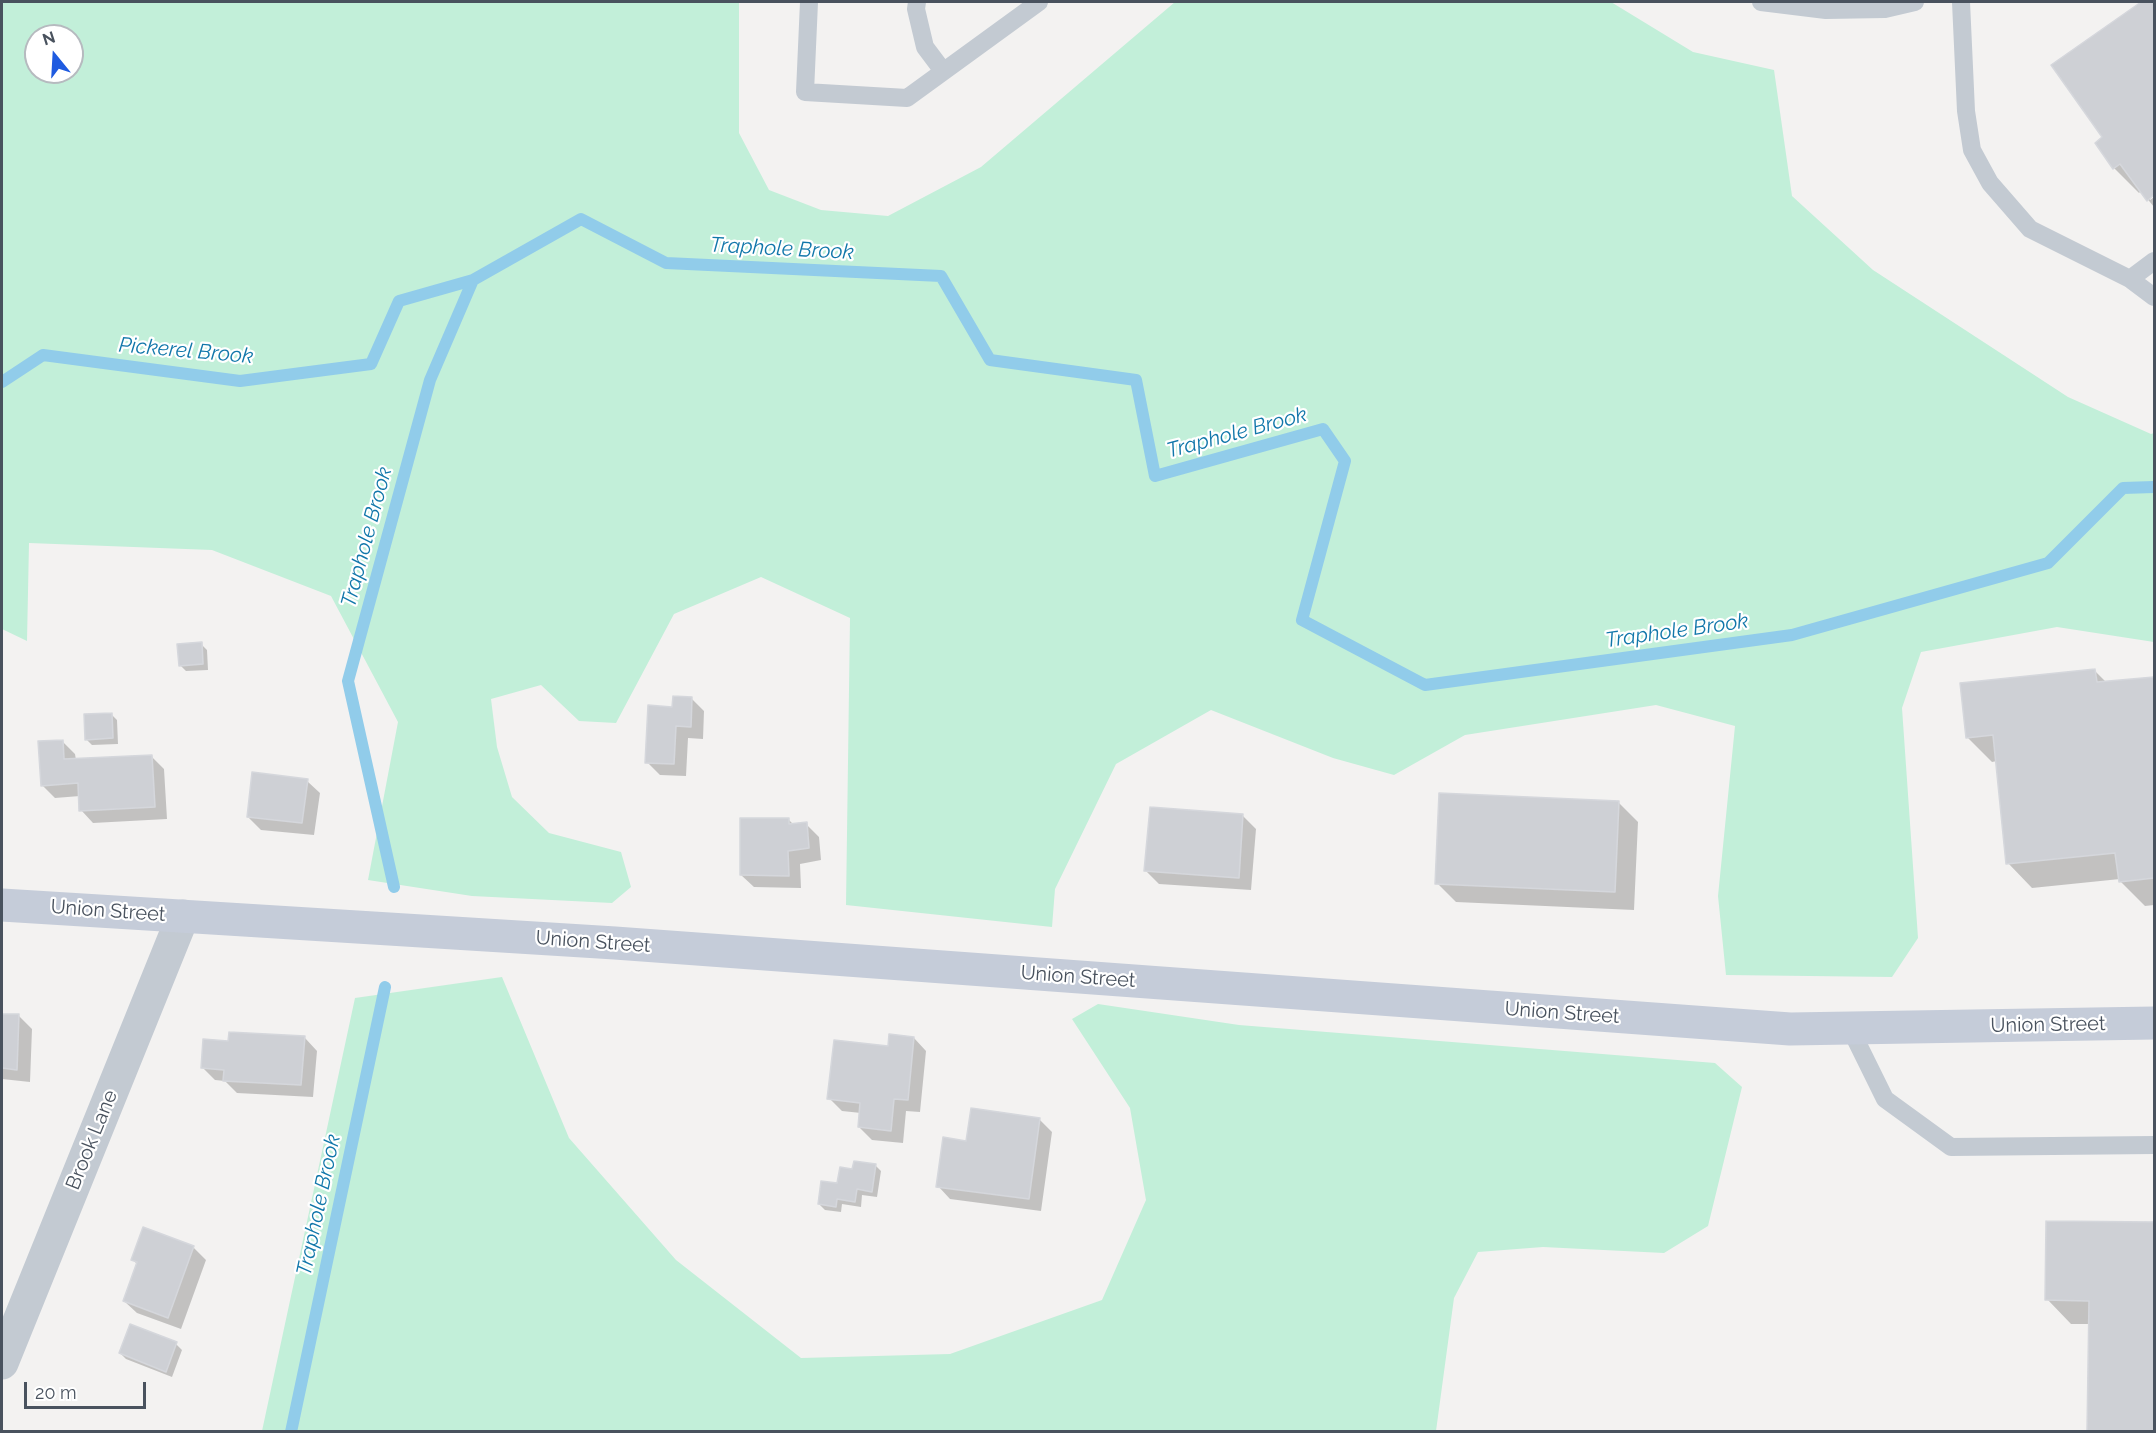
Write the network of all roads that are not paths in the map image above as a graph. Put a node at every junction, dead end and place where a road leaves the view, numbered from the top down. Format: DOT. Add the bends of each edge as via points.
graph roads {
  1 [pos="809,2"];
  2 [pos="917,2"];
  3 [pos="1039,2"];
  4 [pos="1761,2"];
  5 [pos="1915,2"];
  6 [pos="1961,2"];
  7 [pos="944,71"];
  8 [pos="2154,261"];
  9 [pos="2130,279"];
  10 [pos="2154,297"];
  11 [pos="2,905"];
  12 [pos="183,916"];
  13 [pos="2154,1023"];
  14 [pos="1850,1028"];
  15 [pos="2154,1145"];
  16 [pos="2,1363"];
  1 -- 7 [label="lane" via="805,92 907,98"];
  2 -- 7 [label="lane" via="925,47"];
  3 -- 7 [label="lane"];
  4 -- 5 [label="lane" via="1826,10 1885,9"];
  6 -- 9 [label="lane" via="1966,111 1972,150 1990,183 2030,229"];
  8 -- 9 [label="lane"];
  9 -- 10 [label="lane"];
  11 -- 12 [label="main road, Union Street"];
  12 -- 14 [label="main road, Union Street" via="639,945 1778,1029"];
  12 -- 16 [label="street, Brook Lane"];
  13 -- 14 [label="main road, Union Street"];
  14 -- 15 [label="lane" via="1885,1099 1951,1147"];
}
